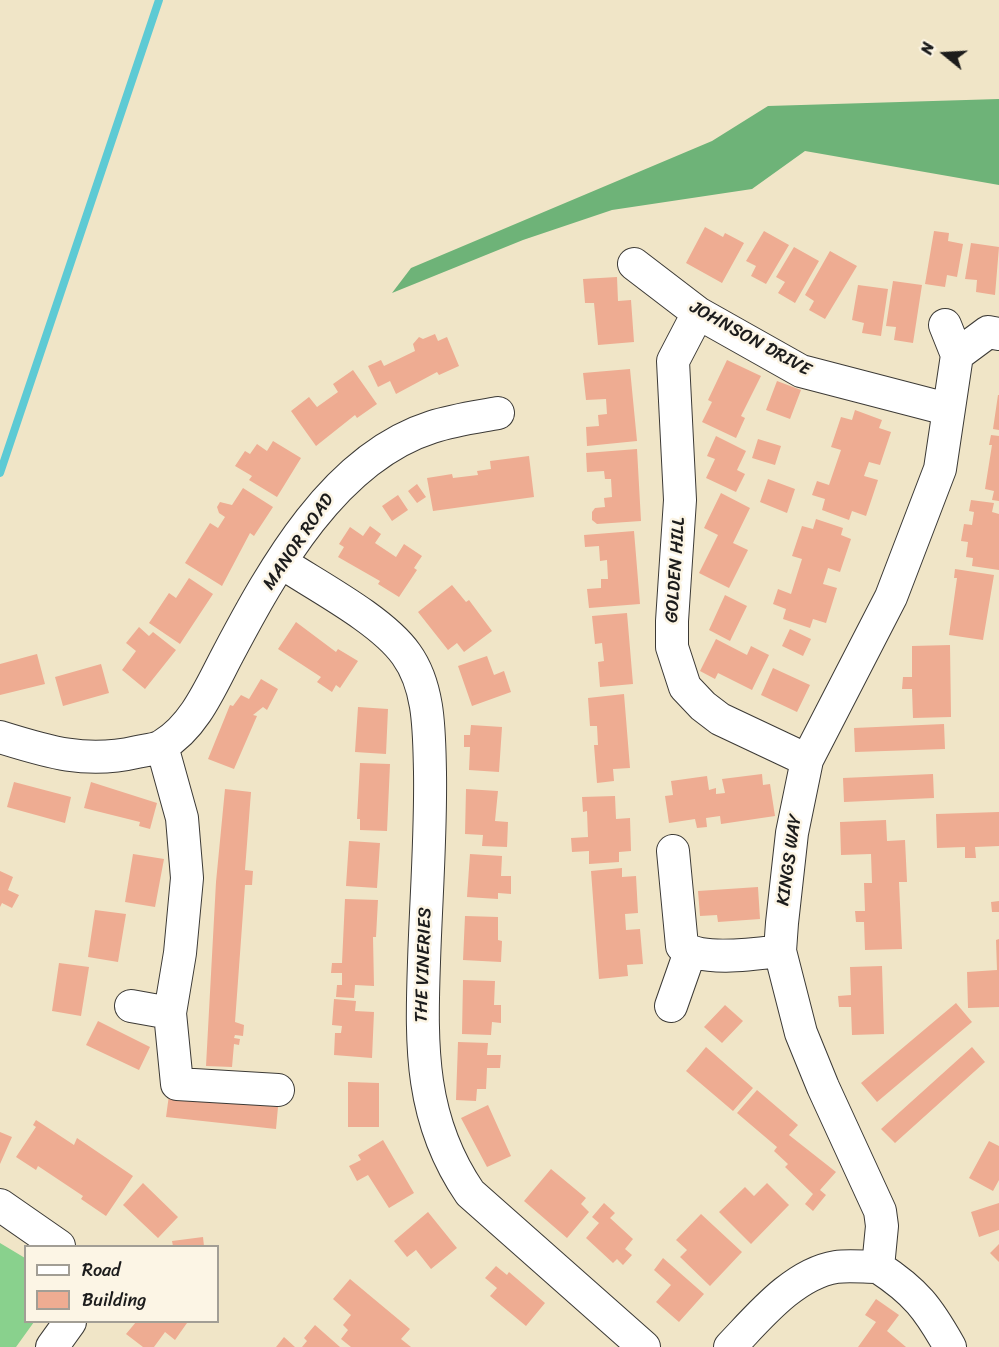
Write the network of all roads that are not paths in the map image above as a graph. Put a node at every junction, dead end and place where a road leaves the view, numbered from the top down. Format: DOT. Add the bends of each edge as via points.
graph roads {
  1 [pos="634,264"];
  2 [pos="698,313"];
  3 [pos="945,325"];
  4 [pos="999,334"];
  5 [pos="957,355"];
  6 [pos="947,409"];
  7 [pos="498,413"];
  8 [pos="282,563"];
  9 [pos="0,736"];
  10 [pos="162,746"];
  11 [pos="807,760"];
  12 [pos="673,851"];
  13 [pos="780,951"];
  14 [pos="690,952"];
  15 [pos="131,1006"];
  16 [pos="671,1006"];
  17 [pos="170,1012"];
  18 [pos="278,1090"];
  19 [pos="0,1205"];
  20 [pos="58,1245"];
  21 [pos="878,1267"];
  22 [pos="69,1323"];
  23 [pos="52,1347"];
  24 [pos="644,1347"];
  25 [pos="730,1347"];
  26 [pos="950,1347"];
  1 -- 2 [label="street, JOHNSON DRIVE"];
  2 -- 6 [label="street, JOHNSON DRIVE" via="801,371"];
  2 -- 11 [label="street, GOLDEN HILL" via="673,361 680,500 672,647 685,687 703,706 720,719"];
  3 -- 5 [label="street"];
  4 -- 5 [label="street" via="988,332"];
  5 -- 6 [label="street, KINGS WAY"];
  6 -- 11 [label="street, KINGS WAY" via="940,468 891,597"];
  7 -- 8 [label="street, MANOR ROAD" via="430,427 364,465 332,491"];
  8 -- 10 [label="street, MANOR ROAD" via="201,704 183,729"];
  8 -- 24 [label="street, THE VINERIES" via="397,642 421,685 429,738 430,791 422,1025 424,1075 430,1107 454,1169 470,1192"];
  9 -- 10 [label="street, MANOR ROAD" via="55,755 113,757"];
  10 -- 17 [label="street" via="182,818 187,878"];
  11 -- 13 [label="street, KINGS WAY" via="792,833"];
  12 -- 14 [label="street" via="682,946"];
  13 -- 14 [label="street" via="743,955"];
  13 -- 21 [label="street, KINGS WAY" via="801,1033 880,1211"];
  14 -- 16 [label="street"];
  15 -- 17 [label="street"];
  17 -- 18 [label="street" via="177,1084"];
  19 -- 20 [label="street"];
  21 -- 25 [label="street" via="835,1267 803,1280 772,1304"];
  21 -- 26 [label="street" via="909,1287"];
  22 -- 23 [label="street"];
}
